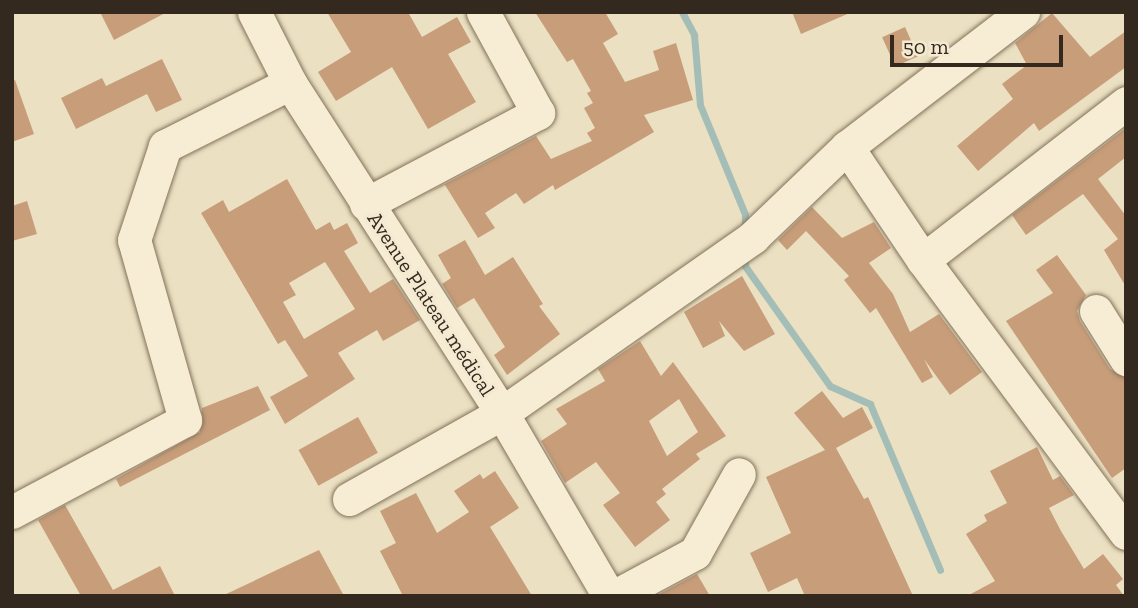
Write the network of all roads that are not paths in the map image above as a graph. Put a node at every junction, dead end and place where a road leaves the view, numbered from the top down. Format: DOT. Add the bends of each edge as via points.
graph roads {
  1 [pos="254,12"];
  2 [pos="483,12"];
  3 [pos="1023,12"];
  4 [pos="290,83"];
  5 [pos="1126,103"];
  6 [pos="848,147"];
  7 [pos="366,204"];
  8 [pos="923,260"];
  9 [pos="1096,312"];
  10 [pos="1126,359"];
  11 [pos="502,413"];
  12 [pos="739,474"];
  13 [pos="349,499"];
  14 [pos="12,512"];
  15 [pos="1126,533"];
  16 [pos="609,596"];
  17 [pos="615,596"];
  1 -- 4 [label="street, Avenue Plateau médical"];
  2 -- 7 [label="street" via="538,113"];
  3 -- 6 [label="street"];
  4 -- 7 [label="street, Avenue Plateau médical"];
  4 -- 14 [label="street" via="165,146 134,240 185,420"];
  5 -- 8 [label="street"];
  6 -- 8 [label="street"];
  6 -- 11 [label="street" via="741,244"];
  7 -- 11 [label="street, Avenue Plateau médical"];
  8 -- 15 [label="street"];
  9 -- 10 [label="street"];
  11 -- 13 [label="street"];
  11 -- 16 [label="street, Avenue Plateau médical"];
  12 -- 17 [label="street" via="695,553"];
}
